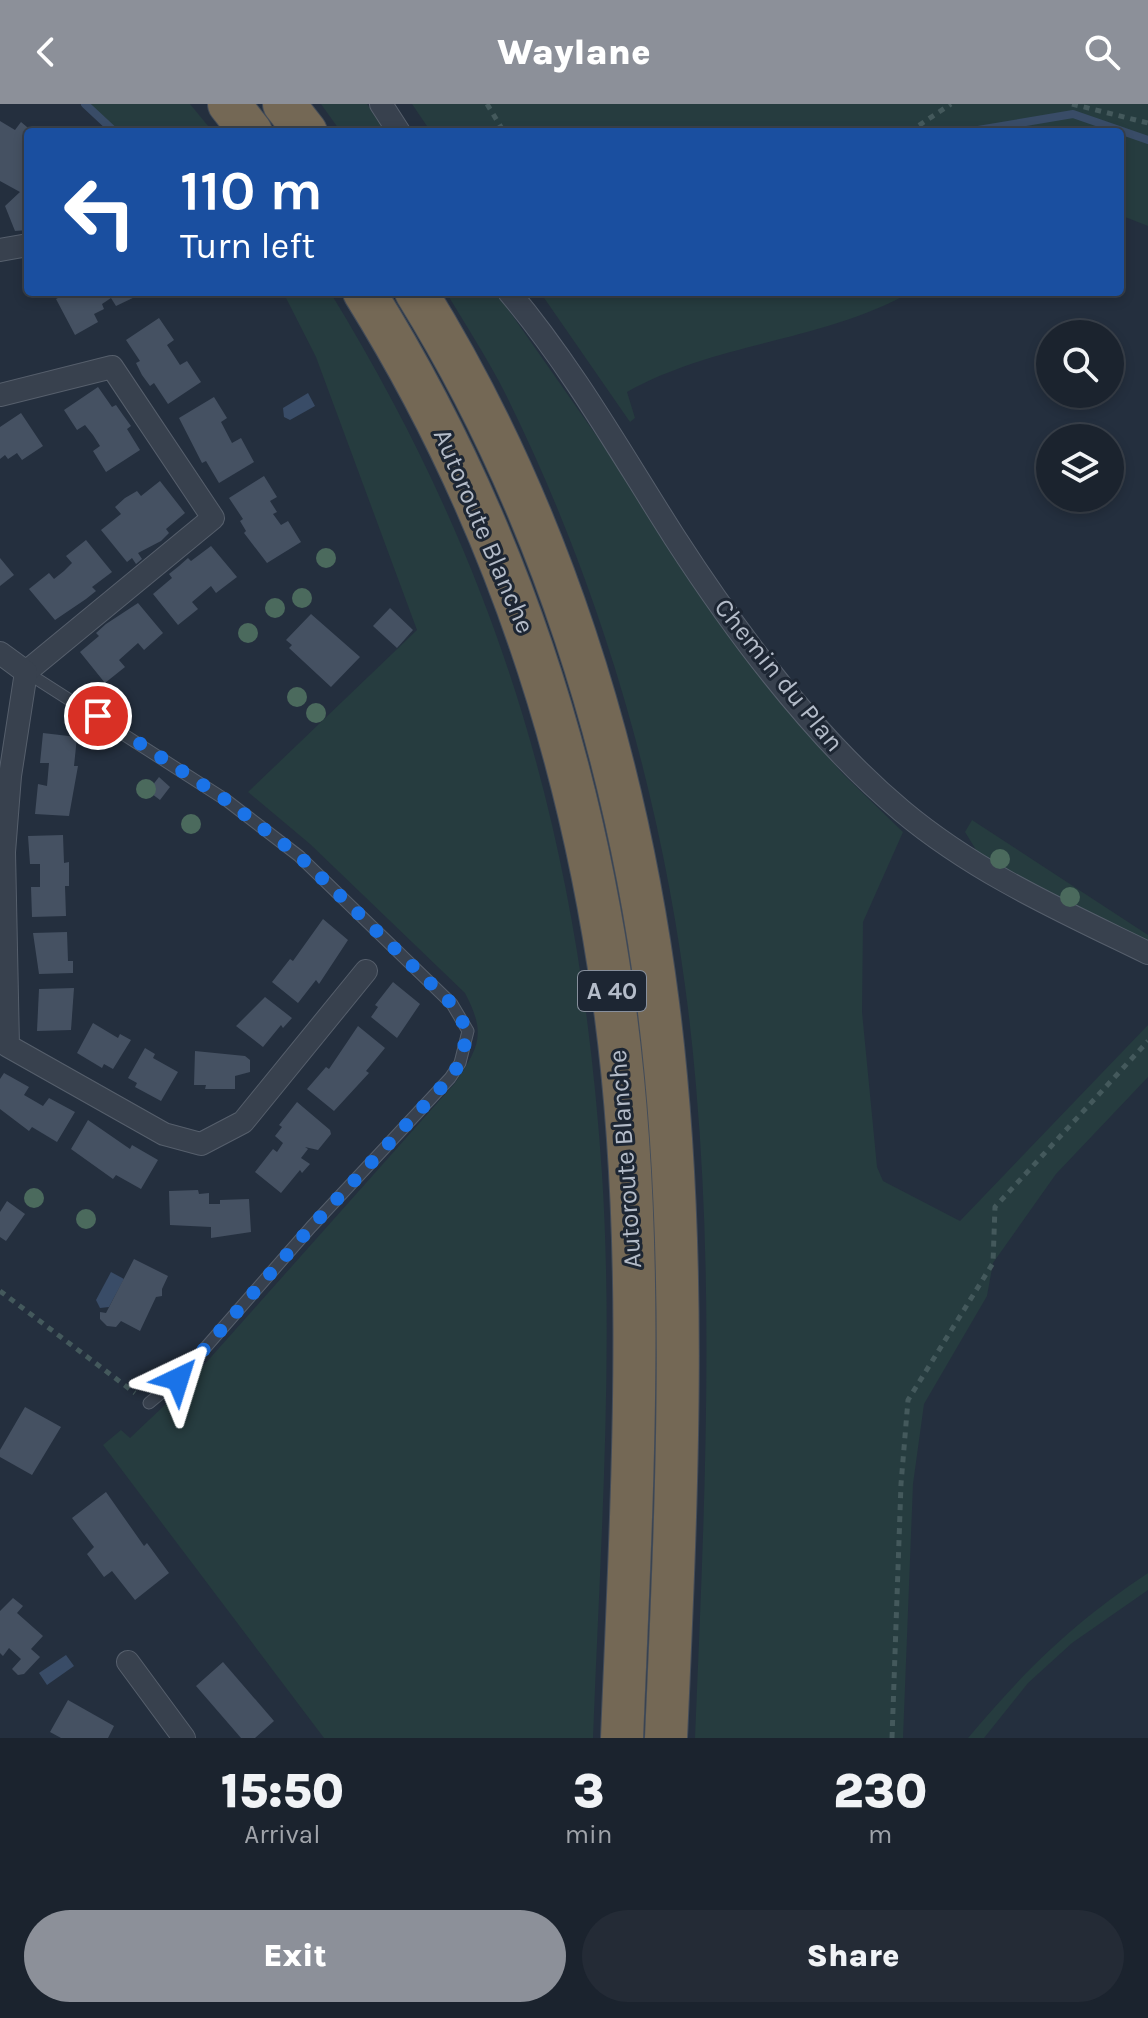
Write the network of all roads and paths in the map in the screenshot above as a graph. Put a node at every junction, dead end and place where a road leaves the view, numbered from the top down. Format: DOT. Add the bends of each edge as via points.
graph roads {
  1 [pos="229,104"];
  2 [pos="284,104"];
  3 [pos="381,104"];
  4 [pos="487,104"];
  5 [pos="951,104"];
  6 [pos="1072,104"];
  7 [pos="1148,123"];
  8 [pos="248,128"];
  9 [pos="303,128"];
  10 [pos="396,128"];
  11 [pos="502,128"];
  12 [pos="915,128"];
  13 [pos="24,246"];
  14 [pos="0,250"];
  15 [pos="366,296"];
  16 [pos="418,296"];
  17 [pos="512,296"];
  18 [pos="0,395"];
  19 [pos="0,653"];
  20 [pos="26,672"];
  21 [pos="5,776"];
  22 [pos="1148,953"];
  23 [pos="366,971"];
  24 [pos="1148,1041"];
  25 [pos="4,1044"];
  26 [pos="0,1291"];
  27 [pos="149,1403"];
  28 [pos="128,1662"];
  29 [pos="184,1738"];
  30 [pos="622,1738"];
  31 [pos="666,1738"];
  32 [pos="892,1738"];
  1 -- 8 [label="highway"];
  2 -- 9 [label="highway"];
  3 -- 10 [label="street"];
  4 -- 11 [label="path"];
  5 -- 12 [label="path"];
  6 -- 7 [label="path"];
  13 -- 14 [label="street"];
  15 -- 30 [label="highway, Autoroute Blanche / A 40" via="466,478 519,608 563,745 597,896 624,1106 633,1277"];
  16 -- 31 [label="highway, Autoroute Blanche / A 40" via="502,454 560,595 599,709 641,889 658,1005 677,1283"];
  17 -- 22 [label="street, Chemin du Plan" via="700,574 804,711 857,771 973,862 1046,905"];
  18 -- 20 [label="street" via="112,367 213,518"];
  19 -- 20 [label="street"];
  20 -- 21 [label="street"];
  20 -- 27 [label="lane" via="213,792 299,856 452,1004 468,1031 450,1078 178,1379"];
  21 -- 25 [label="street"];
  23 -- 25 [label="street" via="243,1122 201,1144 164,1134"];
  24 -- 32 [label="path" via="995,1207 993,1263 908,1400"];
  26 -- 27 [label="path"];
  28 -- 29 [label="street"];
}
